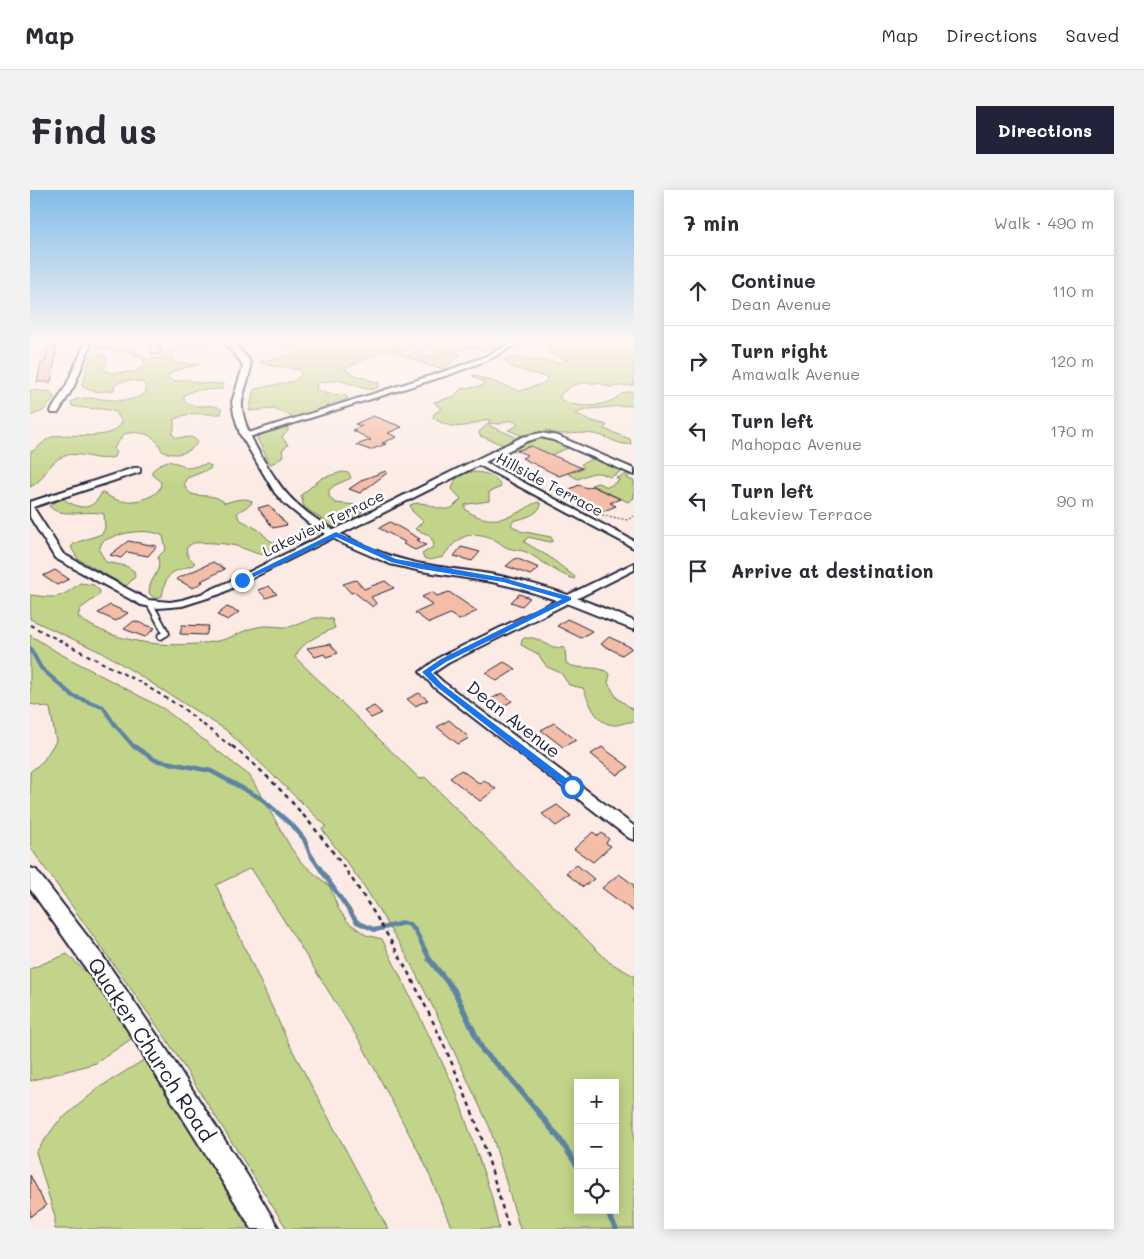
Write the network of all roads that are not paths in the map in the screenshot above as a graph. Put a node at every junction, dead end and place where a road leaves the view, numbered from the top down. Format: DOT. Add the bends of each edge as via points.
graph roads {
  1 [pos="68,389"];
  2 [pos="239,389"];
  3 [pos="395,389"];
  4 [pos="55,411"];
  5 [pos="246,435"];
  6 [pos="479,462"];
  7 [pos="137,470"];
  8 [pos="634,472"];
  9 [pos="30,507"];
  10 [pos="336,534"];
  11 [pos="634,545"];
  12 [pos="634,566"];
  13 [pos="568,599"];
  14 [pos="150,604"];
  15 [pos="634,626"];
  16 [pos="161,636"];
  17 [pos="634,834"];
  18 [pos="30,875"];
  19 [pos="266,1229"];
  1 -- 4 [label="street"];
  2 -- 5 [label="street" via="236,406"];
  3 -- 5 [label="street"];
  5 -- 10 [label="street" via="279,490 304,515"];
  6 -- 8 [label="street, Lakeview Terrace" via="525,439 541,435 562,440"];
  6 -- 10 [label="street, Lakeview Terrace"];
  6 -- 11 [label="street, Hillside Terrace"];
  7 -- 9 [label="street"];
  9 -- 14 [label="street, Lakeview Terrace" via="59,556"];
  10 -- 13 [label="street" via="394,561 504,580"];
  10 -- 14 [label="street, Lakeview Terrace" via="195,600 176,605"];
  12 -- 13 [label="street"];
  13 -- 15 [label="street"];
  13 -- 17 [label="street, Dean Avenue" via="426,672"];
  14 -- 16 [label="lane" via="166,633"];
  18 -- 19 [label="street, Quaker Church Road" via="74,931 151,1044"];
}
